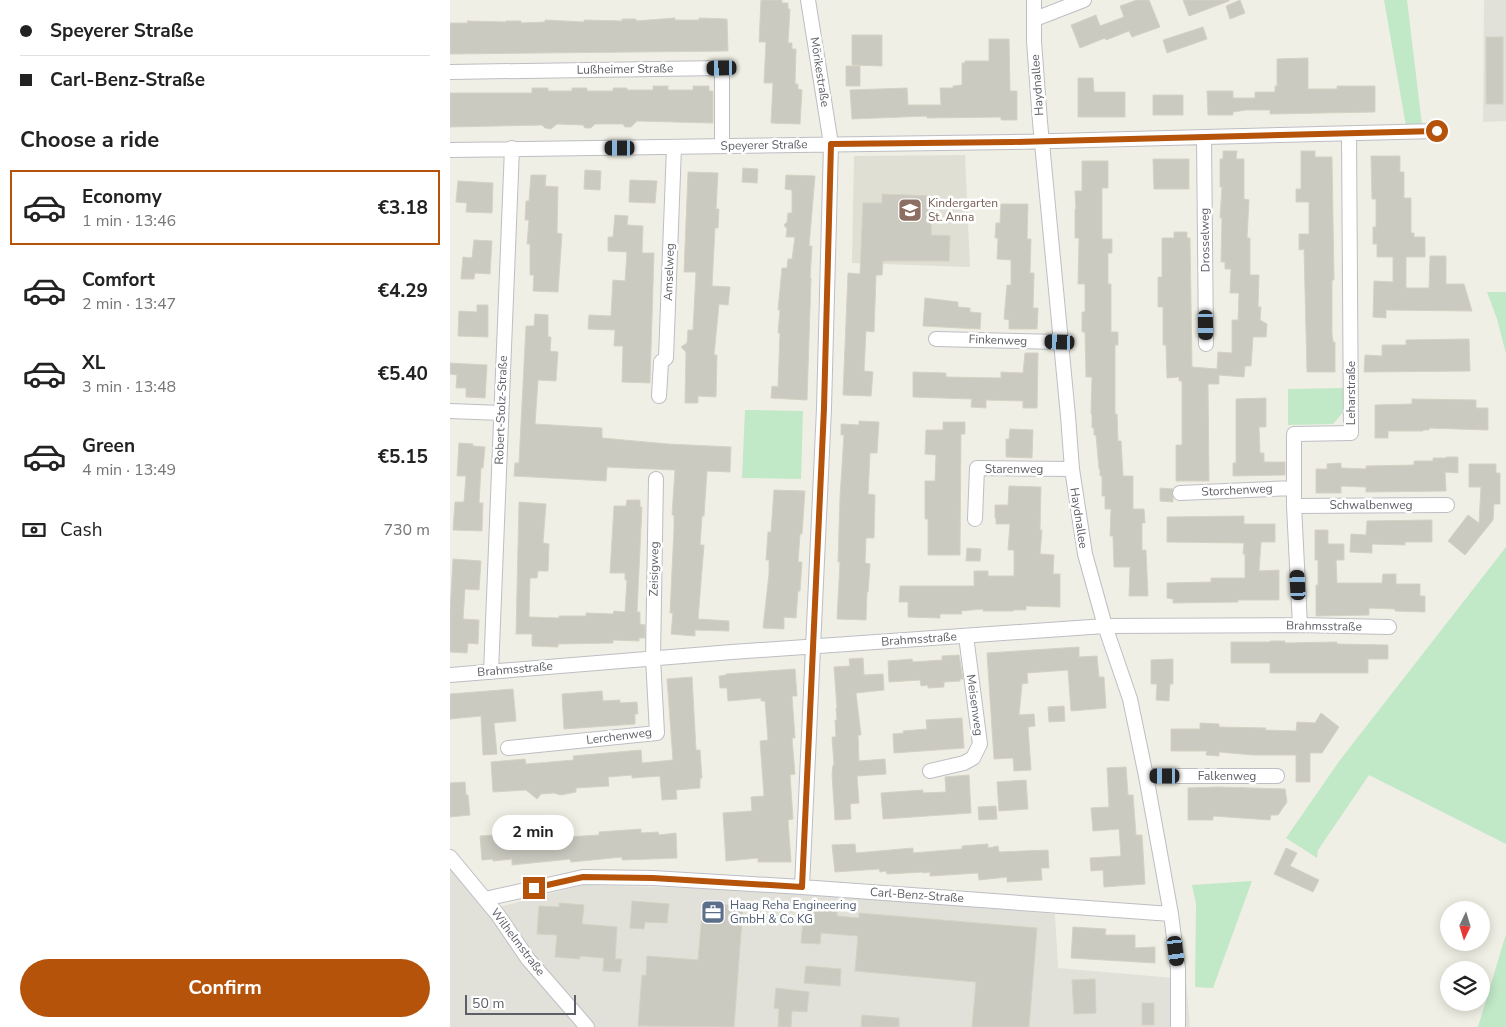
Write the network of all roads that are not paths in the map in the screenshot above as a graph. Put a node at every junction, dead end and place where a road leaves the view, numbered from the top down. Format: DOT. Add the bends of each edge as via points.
graph roads {
  1 [pos="808,0"];
  2 [pos="1034,0"];
  3 [pos="1084,0"];
  4 [pos="1035,19"];
  5 [pos="450,72"];
  6 [pos="1437,131"];
  7 [pos="1349,134"];
  8 [pos="1204,137"];
  9 [pos="1041,140"];
  10 [pos="831,144"];
  11 [pos="722,146"];
  12 [pos="674,147"];
  13 [pos="512,148"];
  14 [pos="450,150"];
  15 [pos="936,339"];
  16 [pos="1060,342"];
  17 [pos="1206,344"];
  18 [pos="659,396"];
  19 [pos="450,411"];
  20 [pos="501,413"];
  21 [pos="1072,469"];
  22 [pos="656,479"];
  23 [pos="1293,488"];
  24 [pos="1180,493"];
  25 [pos="1448,505"];
  26 [pos="1294,506"];
  27 [pos="975,519"];
  28 [pos="1300,625"];
  29 [pos="1105,626"];
  30 [pos="1390,627"];
  31 [pos="966,636"];
  32 [pos="813,646"];
  33 [pos="653,658"];
  34 [pos="491,672"];
  35 [pos="450,675"];
  36 [pos="508,748"];
  37 [pos="930,771"];
  38 [pos="1146,776"];
  39 [pos="1277,776"];
  40 [pos="450,857"];
  41 [pos="802,887"];
  42 [pos="484,899"];
  43 [pos="1171,914"];
  44 [pos="588,1027"];
  45 [pos="1178,1027"];
  1 -- 10 [label="street, Mörikestraße"];
  2 -- 4 [label="street, Haydnallee"];
  3 -- 4 [label="street"];
  4 -- 9 [label="street, Haydnallee"];
  5 -- 11 [label="street, Lußheimer Straße" via="722,68"];
  6 -- 7 [label="street, Speyerer Straße"];
  7 -- 8 [label="street, Speyerer Straße"];
  7 -- 23 [label="street, Leharstraße" via="1351,434 1294,434"];
  8 -- 9 [label="street, Speyerer Straße"];
  8 -- 17 [label="street, Drosselweg"];
  9 -- 10 [label="street, Speyerer Straße"];
  9 -- 16 [label="street, Haydnallee"];
  10 -- 11 [label="street, Speyerer Straße"];
  10 -- 32 [label="street, Mörikestraße"];
  11 -- 12 [label="street, Speyerer Straße"];
  12 -- 13 [label="street, Speyerer Straße"];
  12 -- 18 [label="street, Amselweg" via="666,358 660,362"];
  13 -- 14 [label="street, Speyerer Straße"];
  13 -- 20 [label="street, Robert-Stolz-Straße"];
  15 -- 16 [label="street, Finkenweg"];
  16 -- 21 [label="street, Haydnallee"];
  19 -- 20 [label="street"];
  20 -- 34 [label="street, Robert-Stolz-Straße"];
  21 -- 27 [label="street, Starenweg" via="977,468"];
  21 -- 29 [label="street, Haydnallee" via="1085,554"];
  22 -- 33 [label="street, Zeisigweg"];
  23 -- 24 [label="street, Storchenweg"];
  23 -- 26 [label="street, Leharstraße"];
  25 -- 26 [label="street, Schwalbenweg"];
  26 -- 28 [label="street, Leharstraße"];
  28 -- 29 [label="street, Brahmsstraße"];
  28 -- 30 [label="street, Brahmsstraße"];
  29 -- 31 [label="street, Brahmsstraße"];
  29 -- 38 [label="street, Haydnallee" via="1130,699"];
  31 -- 32 [label="street, Brahmsstraße"];
  31 -- 37 [label="street, Meisenweg" via="980,744 972,758 964,763"];
  32 -- 33 [label="street, Brahmsstraße"];
  32 -- 41 [label="street, Mörikestraße"];
  33 -- 34 [label="street, Brahmsstraße"];
  33 -- 36 [label="street, Lerchenweg" via="657,733"];
  34 -- 35 [label="street, Brahmsstraße"];
  38 -- 39 [label="street, Falkenweg"];
  38 -- 43 [label="street, Haydnallee"];
  40 -- 42 [label="street, Wilhelmstraße"];
  41 -- 42 [label="street, Carl-Benz-Straße" via="583,877"];
  41 -- 43 [label="street, Carl-Benz-Straße"];
  42 -- 44 [label="street, Wilhelmstraße" via="528,959"];
  43 -- 45 [label="street, Haydnallee" via="1178,969"];
}
